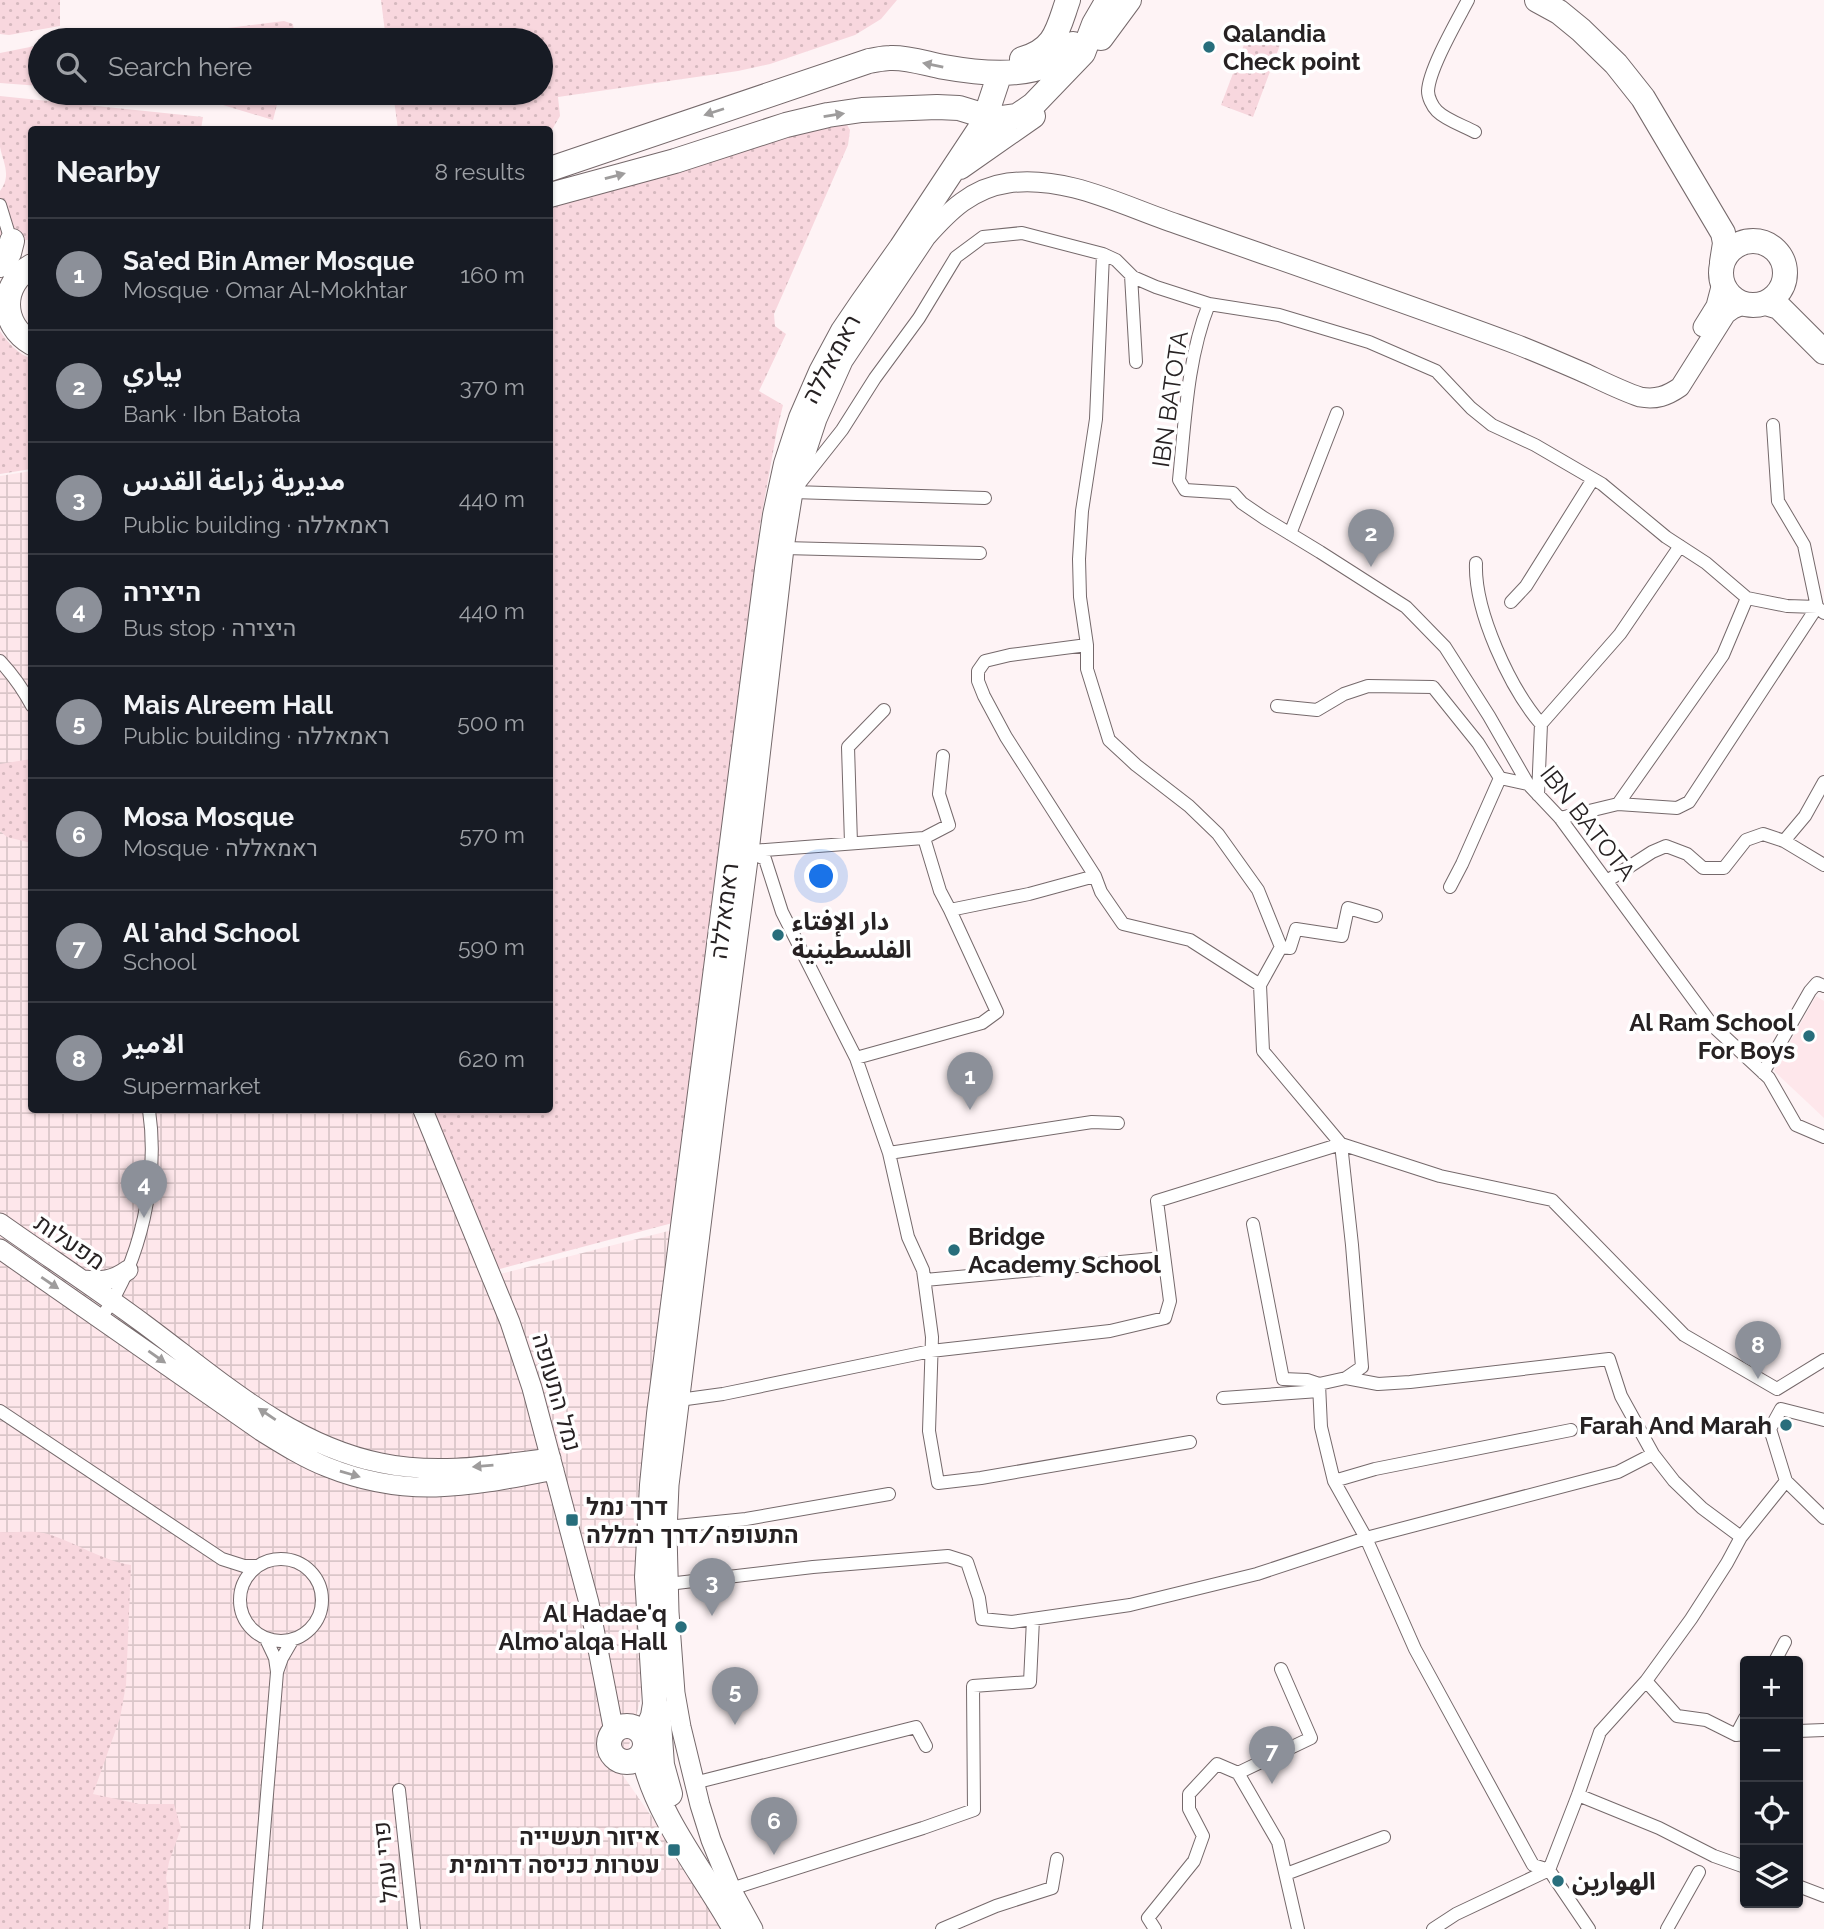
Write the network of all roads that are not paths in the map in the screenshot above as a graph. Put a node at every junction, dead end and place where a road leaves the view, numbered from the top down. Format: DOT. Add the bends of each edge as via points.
graph roads {
  1 [pos="1068,0"];
  2 [pos="1082,0"];
  3 [pos="1095,0"];
  4 [pos="1468,0"];
  5 [pos="1537,0"];
  6 [pos="1559,0"];
  7 [pos="1564,0"];
  8 [pos="1119,4"];
  9 [pos="1584,19"];
  10 [pos="1077,36"];
  11 [pos="967,70"];
  12 [pos="1000,73"];
  13 [pos="937,107"];
  14 [pos="985,118"];
  15 [pos="1475,132"];
  16 [pos="964,153"];
  17 [pos="553,168"];
  18 [pos="942,185"];
  19 [pos="553,194"];
  20 [pos="2,211"];
  21 [pos="1747,242"];
  22 [pos="1103,254"];
  23 [pos="18,263"];
  24 [pos="1722,272"];
  25 [pos="1131,275"];
  26 [pos="1785,278"];
  27 [pos="3,302"];
  28 [pos="1755,303"];
  29 [pos="1209,304"];
  30 [pos="28,340"];
  31 [pos="1824,341"];
  32 [pos="1824,352"];
  33 [pos="1689,361"];
  34 [pos="1136,362"];
  35 [pos="1337,413"];
  36 [pos="1773,425"];
  37 [pos="1593,480"];
  38 [pos="793,492"];
  39 [pos="985,499"];
  40 [pos="1290,534"];
  41 [pos="1680,546"];
  42 [pos="784,548"];
  43 [pos="980,552"];
  44 [pos="1476,563"];
  45 [pos="1747,598"];
  46 [pos="1511,602"];
  47 [pos="1820,610"];
  48 [pos="1087,645"];
  49 [pos="0,661"];
  50 [pos="28,697"];
  51 [pos="1278,706"];
  52 [pos="884,710"];
  53 [pos="1541,724"];
  54 [pos="943,757"];
  55 [pos="1500,778"];
  56 [pos="1824,782"];
  57 [pos="1528,784"];
  58 [pos="1538,795"];
  59 [pos="1618,804"];
  60 [pos="1560,818"];
  61 [pos="924,838"];
  62 [pos="1784,841"];
  63 [pos="851,844"];
  64 [pos="749,852"];
  65 [pos="1824,866"];
  66 [pos="1095,876"];
  67 [pos="1607,881"];
  68 [pos="1450,887"];
  69 [pos="950,910"];
  70 [pos="1376,916"];
  71 [pos="1281,947"];
  72 [pos="1260,985"];
  73 [pos="1824,986"];
  74 [pos="856,1058"];
  75 [pos="1763,1073"];
  76 [pos="149,1113"];
  77 [pos="424,1113"];
  78 [pos="1118,1123"];
  79 [pos="1824,1137"];
  80 [pos="1341,1144"];
  81 [pos="889,1153"];
  82 [pos="0,1223"];
  83 [pos="1253,1224"];
  84 [pos="0,1249"];
  85 [pos="1164,1258"];
  86 [pos="128,1270"];
  87 [pos="82,1280"];
  88 [pos="925,1280"];
  89 [pos="113,1301"];
  90 [pos="101,1318"];
  91 [pos="931,1351"];
  92 [pos="1824,1360"];
  93 [pos="1346,1378"];
  94 [pos="1319,1387"];
  95 [pos="1777,1389"];
  96 [pos="1223,1398"];
  97 [pos="679,1400"];
  98 [pos="1781,1409"];
  99 [pos="0,1410"];
  100 [pos="1824,1420"];
  101 [pos="1571,1430"];
  102 [pos="1190,1442"];
  103 [pos="1653,1454"];
  104 [pos="553,1464"];
  105 [pos="1334,1481"];
  106 [pos="1786,1481"];
  107 [pos="889,1494"];
  108 [pos="1823,1516"];
  109 [pos="667,1527"];
  110 [pos="1741,1537"];
  111 [pos="1366,1538"];
  112 [pos="222,1559"];
  113 [pos="258,1566"];
  114 [pos="668,1584"];
  115 [pos="241,1590"];
  116 [pos="1033,1619"];
  117 [pos="266,1639"];
  118 [pos="293,1639"];
  119 [pos="1785,1642"];
  120 [pos="1778,1656"];
  121 [pos="1281,1669"];
  122 [pos="277,1672"];
  123 [pos="653,1681"];
  124 [pos="1646,1681"];
  125 [pos="1824,1730"];
  126 [pos="1803,1731"];
  127 [pos="1740,1735"];
  128 [pos="631,1740"];
  129 [pos="926,1746"];
  130 [pos="1238,1773"];
  131 [pos="694,1783"];
  132 [pos="399,1790"];
  133 [pos="1578,1795"];
  134 [pos="1384,1838"];
  135 [pos="686,1849"];
  136 [pos="1057,1858"];
  137 [pos="1740,1865"];
  138 [pos="1549,1870"];
  139 [pos="1699,1872"];
  140 [pos="1286,1874"];
  141 [pos="1803,1888"];
  142 [pos="731,1889"];
  143 [pos="1824,1896"];
  144 [pos="735,1927"];
  145 [pos="256,1929"];
  146 [pos="414,1929"];
  147 [pos="942,1929"];
  148 [pos="1155,1929"];
  149 [pos="1298,1929"];
  150 [pos="1433,1929"];
  151 [pos="1589,1929"];
  152 [pos="1667,1929"];
  1 -- 11 [label="highway" via="1058,32 1041,51"];
  2 -- 10 [label="highway"];
  3 -- 10 [label="highway"];
  4 -- 15 [label="street" via="1428,92 1438,112"];
  5 -- 24 [label="highway" via="1581,30 1643,98 1723,233"];
  6 -- 9 [label="highway"];
  7 -- 9 [label="highway"];
  8 -- 14 [label="highway" via="1094,24 1083,53 1033,104 1017,116"];
  8 -- 18 [label="highway, ראמאללה" via="1080,67 1046,104 967,161"];
  9 -- 21 [label="highway" via="1626,60 1723,219"];
  10 -- 12 [label="highway" via="1066,53 1044,66"];
  11 -- 12 [label="highway"];
  11 -- 17 [label="highway, one-way" via="899,58 869,61"];
  12 -- 14 [label="highway, ראמאללה"];
  13 -- 14 [label="highway" via="959,108"];
  13 -- 16 [label="highway" via="956,118"];
  19 -- 13 [label="highway, one-way" via="828,115"];
  14 -- 16 [label="highway, ראמאללה"];
  16 -- 18 [label="highway, ראמאללה"];
  18 -- 123 [label="highway, ראמאללה" via="843,331 821,372 801,418 776,506 656,1446 647,1577"];
  20 -- 23 [label="street"];
  21 -- 24 [label="highway" via="1728,252"];
  21 -- 26 [label="highway" via="1756,240 1776,249"];
  22 -- 25 [label="street, IBN BATOTA"];
  22 -- 38 [label="street, IBN BATOTA" via="1022,233 983,237 956,257 919,318"];
  22 -- 48 [label="street" via="1096,419 1079,559"];
  23 -- 27 [label="highway"];
  24 -- 28 [label="highway" via="1727,292 1735,299"];
  24 -- 33 [label="street" via="1716,306"];
  25 -- 29 [label="street, IBN BATOTA"];
  25 -- 34 [label="street"];
  26 -- 28 [label="highway" via="1775,297"];
  26 -- 31 [label="highway" via="1793,308"];
  27 -- 30 [label="highway" via="14,328"];
  28 -- 32 [label="highway" via="1779,307"];
  28 -- 33 [label="street" via="1726,314"];
  29 -- 37 [label="street" via="1279,315 1369,342 1436,371 1492,425"];
  29 -- 40 [label="street, IBN BATOTA" via="1192,368 1179,480 1185,490 1233,493"];
  33 -- 38 [label="street" via="1669,395 1640,397 1554,359 1076,187 1007,183 963,199 926,237 834,379"];
  35 -- 40 [label="street"];
  36 -- 47 [label="street" via="1778,501 1804,545"];
  37 -- 41 [label="street"];
  37 -- 46 [label="street"];
  38 -- 39 [label="street"];
  38 -- 42 [label="street"];
  40 -- 57 [label="street, IBN BATOTA" via="1406,607 1445,647"];
  41 -- 45 [label="street"];
  41 -- 53 [label="street" via="1620,634"];
  42 -- 43 [label="street"];
  42 -- 64 [label="street"];
  44 -- 53 [label="street" via="1487,624 1526,706"];
  45 -- 47 [label="street"];
  45 -- 59 [label="street" via="1723,655"];
  47 -- 59 [label="street" via="1689,802 1677,808"];
  48 -- 66 [label="street" via="985,661 978,681 1006,737"];
  48 -- 71 [label="street" via="1087,669 1109,740 1218,834 1258,890"];
  49 -- 50 [label="street"];
  51 -- 55 [label="street" via="1317,710 1368,686 1433,687"];
  52 -- 63 [label="street" via="848,747"];
  53 -- 58 [label="street"];
  54 -- 61 [label="street" via="939,794 949,825"];
  55 -- 57 [label="street"];
  55 -- 68 [label="street"];
  56 -- 62 [label="street"];
  57 -- 58 [label="street, IBN BATOTA"];
  58 -- 60 [label="street, IBN BATOTA"];
  59 -- 60 [label="street"];
  60 -- 67 [label="street, IBN BATOTA"];
  61 -- 63 [label="street"];
  61 -- 69 [label="street"];
  62 -- 65 [label="street"];
  62 -- 67 [label="street" via="1763,834 1746,840 1724,868 1703,868 1687,854 1666,846"];
  63 -- 64 [label="street"];
  64 -- 74 [label="street" via="765,859 782,912"];
  64 -- 97 [label="street"];
  66 -- 69 [label="street"];
  66 -- 72 [label="street" via="1122,923 1189,940"];
  67 -- 75 [label="street, IBN BATOTA" via="1713,1026"];
  69 -- 74 [label="street" via="997,1012 982,1023"];
  70 -- 71 [label="street" via="1348,908 1342,936 1296,929 1290,948"];
  71 -- 72 [label="street"];
  72 -- 80 [label="street" via="1263,1051"];
  73 -- 75 [label="street" via="1816,983 1810,991"];
  74 -- 81 [label="street"];
  75 -- 79 [label="street, IBN BATOTA" via="1796,1125"];
  76 -- 86 [label="street" via="149,1195"];
  77 -- 104 [label="street, נמל התעופה" via="510,1322"];
  78 -- 81 [label="street" via="1091,1122"];
  80 -- 85 [label="street" via="1157,1201"];
  80 -- 93 [label="street" via="1362,1367"];
  80 -- 95 [label="street" via="1440,1176 1552,1200 1684,1335"];
  81 -- 88 [label="street" via="908,1237"];
  82 -- 87 [label="street, מפעלות"];
  83 -- 94 [label="street" via="1283,1379 1307,1380"];
  84 -- 90 [label="street, מפעלות, one-way"];
  85 -- 88 [label="street"];
  85 -- 91 [label="street" via="1170,1301 1165,1318 1110,1331"];
  86 -- 87 [label="street" via="103,1282"];
  86 -- 89 [label="street"];
  87 -- 89 [label="street, מפעלות"];
  88 -- 91 [label="street"];
  89 -- 90 [label="street"];
  104 -- 89 [label="street, מפעלות, one-way" via="412,1467 349,1455 276,1419"];
  90 -- 104 [label="street, מפעלות, one-way" via="261,1431 327,1467 388,1485 418,1488 481,1484"];
  91 -- 97 [label="street"];
  91 -- 102 [label="street" via="929,1432 938,1483"];
  92 -- 95 [label="street"];
  93 -- 94 [label="street"];
  93 -- 103 [label="street" via="1378,1384 1410,1382 1609,1359 1621,1396"];
  94 -- 96 [label="street"];
  94 -- 105 [label="street" via="1321,1427"];
  95 -- 98 [label="street"];
  97 -- 109 [label="street"];
  98 -- 100 [label="street"];
  98 -- 106 [label="street" via="1770,1429"];
  99 -- 112 [label="street"];
  101 -- 105 [label="street"];
  103 -- 110 [label="street" via="1692,1499"];
  103 -- 111 [label="street" via="1618,1472"];
  104 -- 128 [label="street, נמל התעופה" via="589,1603 608,1700"];
  105 -- 111 [label="street"];
  106 -- 108 [label="street"];
  106 -- 110 [label="street"];
  107 -- 109 [label="street" via="746,1519"];
  109 -- 114 [label="street"];
  110 -- 124 [label="street"];
  111 -- 116 [label="street" via="1257,1574 1130,1605"];
  111 -- 138 [label="street" via="1415,1649 1533,1865"];
  112 -- 113 [label="street"];
  112 -- 115 [label="street"];
  113 -- 115 [label="street"];
  113 -- 118 [label="street" via="272,1560 295,1562 309,1570 318,1583 321,1606 316,1620"];
  114 -- 116 [label="street" via="948,1556 967,1562 982,1619"];
  114 -- 131 [label="street" via="675,1693"];
  115 -- 117 [label="street" via="244,1619"];
  116 -- 142 [label="street" via="1030,1682 973,1686 974,1810"];
  117 -- 118 [label="street"];
  117 -- 122 [label="street"];
  118 -- 122 [label="street"];
  119 -- 120 [label="street"];
  121 -- 130 [label="street" via="1311,1738"];
  122 -- 145 [label="street"];
  123 -- 128 [label="highway, ראמאללה" via="651,1709"];
  123 -- 135 [label="highway" via="662,1765"];
  124 -- 127 [label="street" via="1677,1716 1706,1720"];
  124 -- 133 [label="street" via="1600,1731"];
  125 -- 126 [label="street"];
  128 -- 135 [label="highway" via="642,1791"];
  129 -- 131 [label="street" via="916,1727"];
  130 -- 140 [label="street" via="1278,1842"];
  130 -- 148 [label="street" via="1217,1763 1189,1794 1189,1809 1203,1836 1194,1861 1148,1918"];
  131 -- 142 [label="street"];
  132 -- 146 [label="street, פרי עמל"];
  133 -- 137 [label="street"];
  133 -- 138 [label="street"];
  134 -- 140 [label="street"];
  135 -- 144 [label="highway"];
  136 -- 147 [label="street" via="1052,1888"];
  138 -- 150 [label="street"];
  138 -- 151 [label="street"];
  139 -- 152 [label="street"];
  140 -- 149 [label="street"];
  141 -- 143 [label="street"];
  142 -- 144 [label="street"];
}
